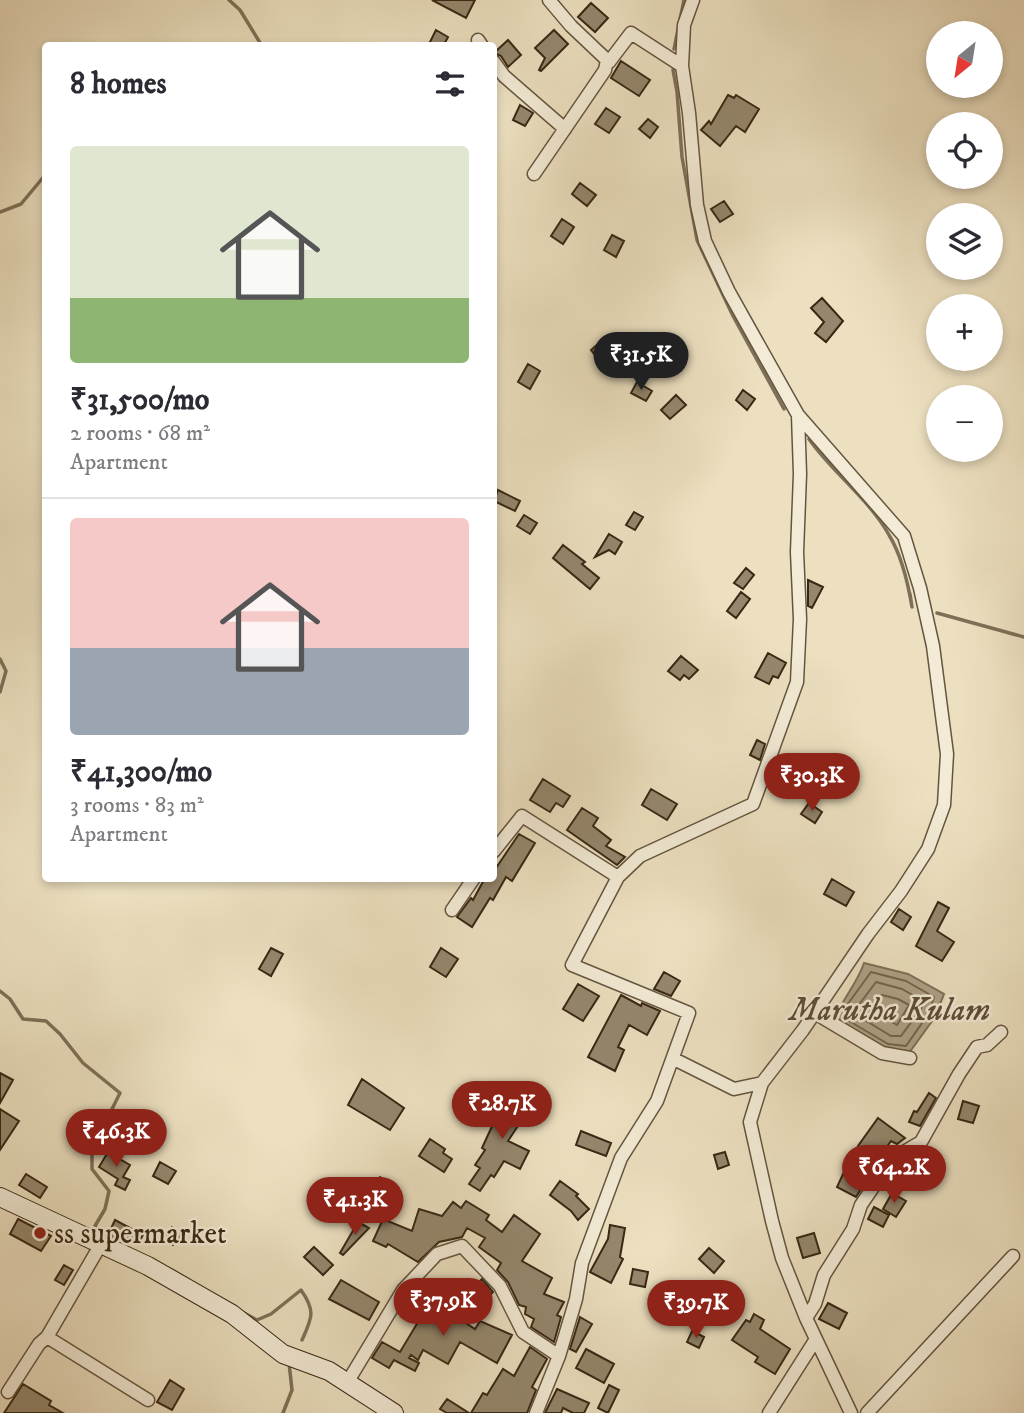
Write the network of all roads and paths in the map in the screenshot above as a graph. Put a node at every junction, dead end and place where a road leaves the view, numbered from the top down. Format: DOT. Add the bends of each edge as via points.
graph roads {
  1 [pos="549,0"];
  2 [pos="693,0"];
  3 [pos="607,60"];
  4 [pos="497,66"];
  5 [pos="682,66"];
  6 [pos="565,129"];
  7 [pos="534,174"];
  8 [pos="798,415"];
  9 [pos="497,847"];
  10 [pos="618,877"];
  11 [pos="471,882"];
  12 [pos="452,910"];
  13 [pos="815,1013"];
  14 [pos="1001,1032"];
  15 [pos="910,1058"];
  16 [pos="674,1059"];
  17 [pos="762,1083"];
  18 [pos="0,1198"];
  19 [pos="101,1244"];
  20 [pos="1013,1256"];
  21 [pos="806,1318"];
  22 [pos="47,1337"];
  23 [pos="816,1339"];
  24 [pos="559,1356"];
  25 [pos="347,1383"];
  26 [pos="8,1392"];
  27 [pos="148,1400"];
  28 [pos="394,1413"];
  29 [pos="536,1413"];
  30 [pos="769,1413"];
  31 [pos="851,1413"];
  32 [pos="867,1413"];
  1 -- 3 [label="street"];
  2 -- 5 [label="street" via="684,25"];
  3 -- 5 [label="street" via="631,33"];
  3 -- 6 [label="street"];
  4 -- 6 [label="street"];
  5 -- 8 [label="street" via="705,241"];
  6 -- 7 [label="street"];
  8 -- 10 [label="street" via="797,682 768,766 753,804 640,856"];
  8 -- 13 [label="street" via="904,536 933,646 947,754 944,805 928,849"];
  9 -- 10 [label="street" via="522,816"];
  10 -- 16 [label="street" via="572,965 689,1013"];
  11 -- 12 [label="street"];
  13 -- 15 [label="street" via="882,1053"];
  13 -- 17 [label="street"];
  14 -- 21 [label="street" via="987,1045 977,1047 921,1142 880,1177 824,1275"];
  16 -- 17 [label="street" via="734,1089"];
  16 -- 24 [label="street" via="657,1101 621,1158 582,1263"];
  17 -- 21 [label="street" via="750,1122 775,1234"];
  18 -- 19 [label="main road"];
  19 -- 22 [label="street"];
  19 -- 25 [label="main road" via="232,1314 282,1354"];
  20 -- 32 [label="street"];
  21 -- 23 [label="street"];
  22 -- 26 [label="street"];
  22 -- 27 [label="street"];
  23 -- 30 [label="street"];
  23 -- 31 [label="street"];
  24 -- 25 [label="street" via="523,1332 500,1286 461,1246 437,1254 403,1290"];
  24 -- 29 [label="street"];
  25 -- 28 [label="main road"];
}
